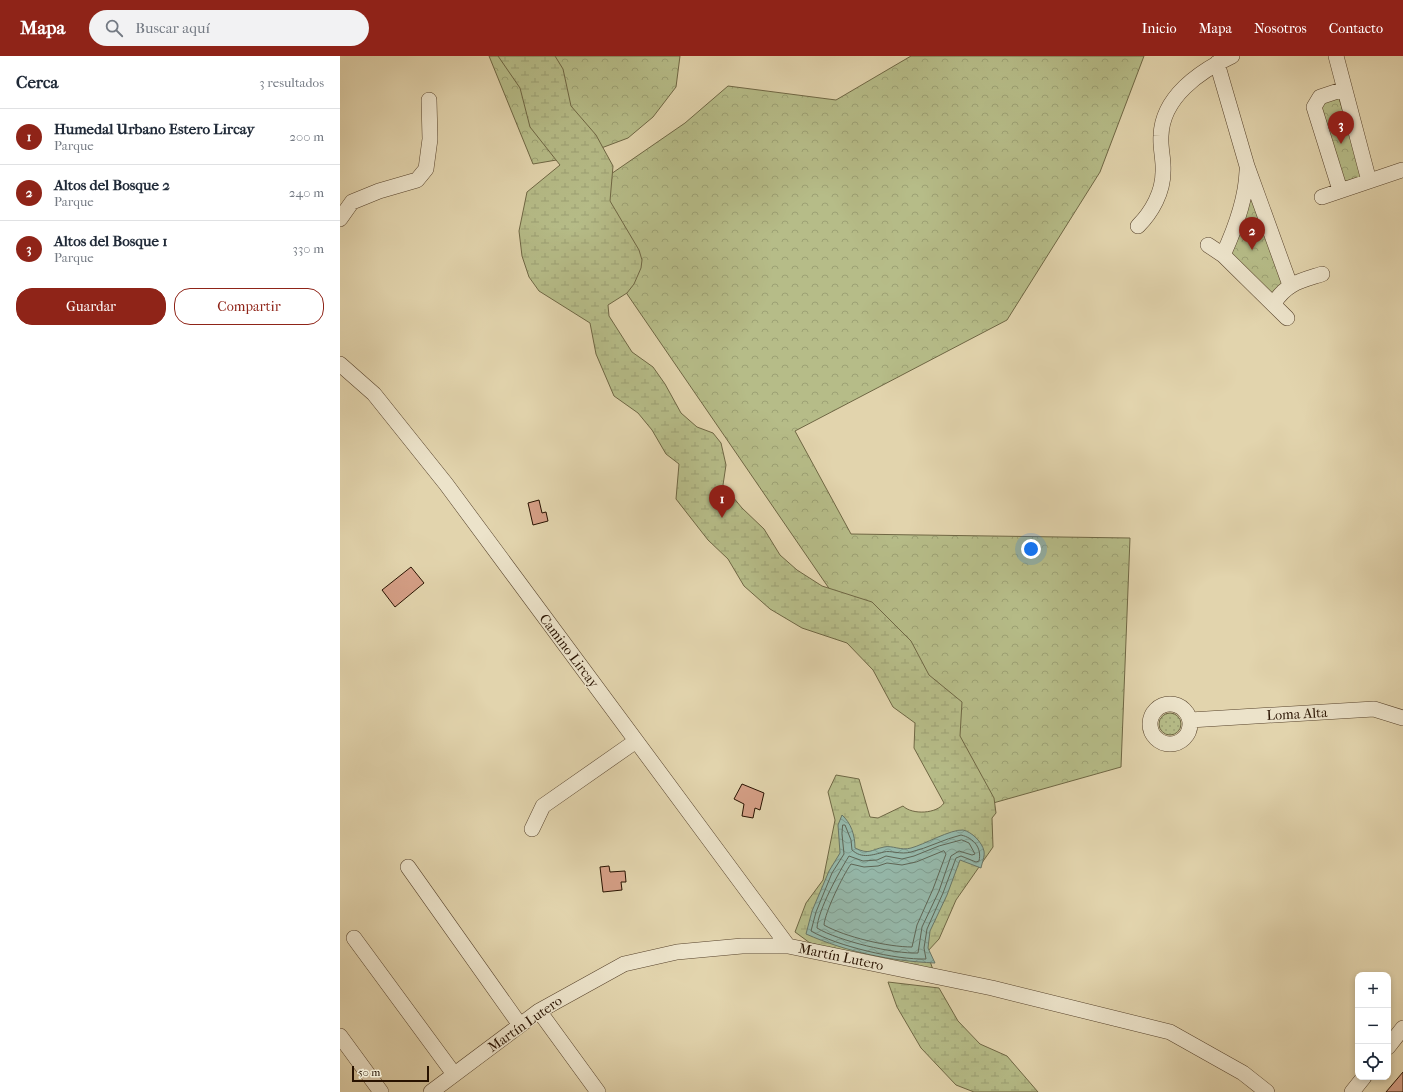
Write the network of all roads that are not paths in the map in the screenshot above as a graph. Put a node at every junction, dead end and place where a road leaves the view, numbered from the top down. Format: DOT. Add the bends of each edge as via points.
graph roads {
  1 [pos="1232,56"];
  2 [pos="1336,56"];
  3 [pos="1217,63"];
  4 [pos="1344,89"];
  5 [pos="429,100"];
  6 [pos="1247,166"];
  7 [pos="1402,170"];
  8 [pos="1369,181"];
  9 [pos="1340,190"];
  10 [pos="1322,197"];
  11 [pos="340,219"];
  12 [pos="1138,226"];
  13 [pos="1208,245"];
  14 [pos="1223,255"];
  15 [pos="1322,274"];
  16 [pos="1290,285"];
  17 [pos="1274,303"];
  18 [pos="1287,318"];
  19 [pos="340,364"];
  20 [pos="1403,718"];
  21 [pos="1190,720"];
  22 [pos="636,741"];
  23 [pos="532,829"];
  24 [pos="408,867"];
  25 [pos="354,938"];
  26 [pos="788,946"];
  27 [pos="539,1011"];
  28 [pos="520,1025"];
  29 [pos="1403,1028"];
  30 [pos="340,1036"];
  31 [pos="1390,1044"];
  32 [pos="454,1074"];
  33 [pos="1362,1080"];
  34 [pos="381,1092"];
  35 [pos="431,1092"];
  36 [pos="598,1092"];
  37 [pos="1267,1092"];
  38 [pos="1352,1092"];
  1 -- 3 [label="street"];
  2 -- 4 [label="street"];
  3 -- 6 [label="street"];
  3 -- 12 [label="street" via="1179,92 1169,105 1161,136 1164,172 1161,188 1154,205"];
  4 -- 8 [label="street"];
  4 -- 9 [label="street" via="1320,97 1314,107"];
  5 -- 11 [label="street" via="430,139 426,169 417,180 352,202"];
  6 -- 14 [label="street" via="1241,204"];
  6 -- 16 [label="street"];
  7 -- 8 [label="street"];
  8 -- 9 [label="street"];
  9 -- 10 [label="street"];
  13 -- 14 [label="street"];
  14 -- 17 [label="street"];
  15 -- 16 [label="street"];
  16 -- 17 [label="street"];
  17 -- 18 [label="street"];
  19 -- 22 [label="street, Camino Lircay" via="374,394 442,479"];
  20 -- 21 [label="street, Loma Alta" via="1374,709"];
  22 -- 23 [label="street" via="544,806"];
  22 -- 26 [label="street, Camino Lircay"];
  24 -- 28 [label="street"];
  25 -- 32 [label="street"];
  26 -- 27 [label="street, Martín Lutero" via="720,946 641,959 624,964"];
  26 -- 37 [label="street, Martín Lutero" via="992,988 1170,1032 1243,1073"];
  27 -- 28 [label="street, Martín Lutero"];
  27 -- 36 [label="street"];
  28 -- 32 [label="street, Martín Lutero"];
  29 -- 31 [label="street"];
  30 -- 34 [label="street"];
  32 -- 35 [label="street, Martín Lutero"];
  33 -- 38 [label="street"];
}
